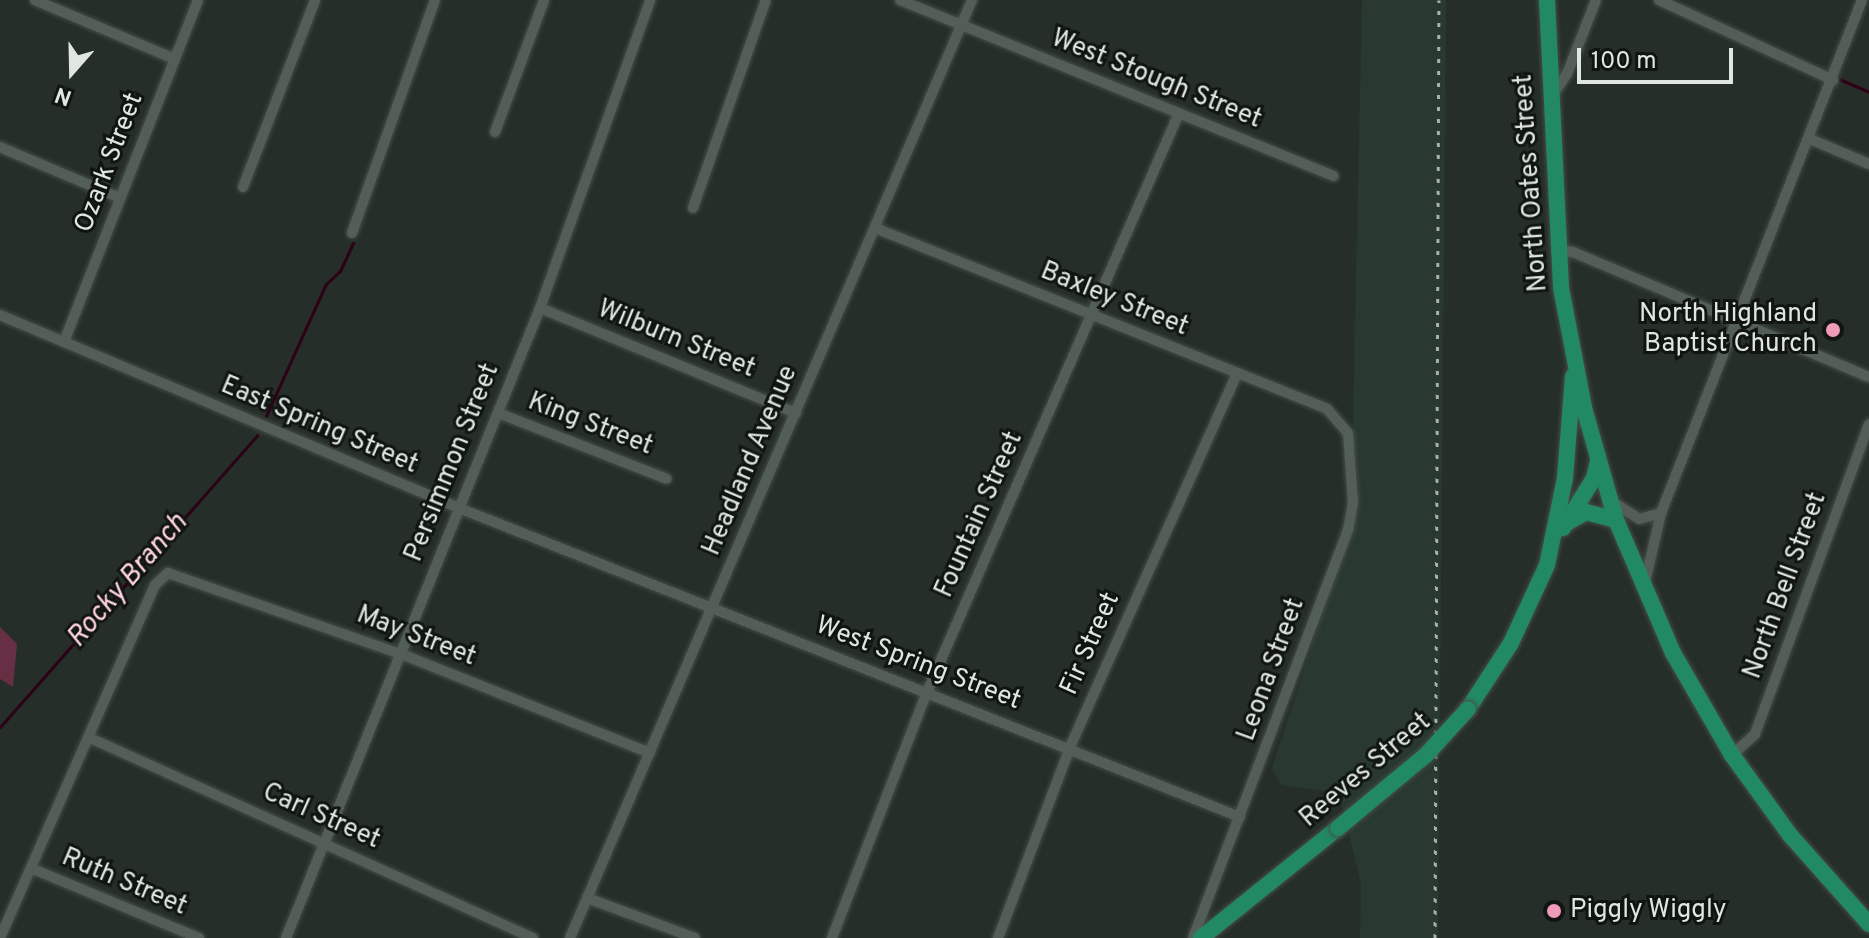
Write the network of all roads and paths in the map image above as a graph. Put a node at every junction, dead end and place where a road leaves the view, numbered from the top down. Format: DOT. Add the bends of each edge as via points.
graph roads {
  1 [pos="35,0"];
  2 [pos="198,0"];
  3 [pos="315,0"];
  4 [pos="435,0"];
  5 [pos="544,0"];
  6 [pos="650,0"];
  7 [pos="766,0"];
  8 [pos="900,0"];
  9 [pos="972,0"];
  10 [pos="1547,0"];
  11 [pos="1596,0"];
  12 [pos="1659,0"];
  13 [pos="1862,0"];
  14 [pos="961,25"];
  15 [pos="175,59"];
  16 [pos="1833,80"];
  17 [pos="1549,99"];
  18 [pos="1179,113"];
  19 [pos="495,132"];
  20 [pos="1810,139"];
  21 [pos="0,147"];
  22 [pos="1869,164"];
  23 [pos="1334,176"];
  24 [pos="243,187"];
  25 [pos="120,198"];
  26 [pos="693,208"];
  27 [pos="875,228"];
  28 [pos="352,233"];
  29 [pos="1556,250"];
  30 [pos="540,308"];
  31 [pos="0,315"];
  32 [pos="1092,315"];
  33 [pos="1738,321"];
  34 [pos="64,342"];
  35 [pos="1574,363"];
  36 [pos="1237,374"];
  37 [pos="1869,377"];
  38 [pos="498,413"];
  39 [pos="796,413"];
  40 [pos="1336,414"];
  41 [pos="1869,424"];
  42 [pos="667,479"];
  43 [pos="1603,488"];
  44 [pos="1561,502"];
  45 [pos="459,508"];
  46 [pos="1661,513"];
  47 [pos="1616,520"];
  48 [pos="1564,525"];
  49 [pos="1547,565"];
  50 [pos="1643,588"];
  51 [pos="712,608"];
  52 [pos="401,654"];
  53 [pos="927,692"];
  54 [pos="90,738"];
  55 [pos="1070,747"];
  56 [pos="650,753"];
  57 [pos="1732,755"];
  58 [pos="1240,817"];
  59 [pos="325,843"];
  60 [pos="33,869"];
  61 [pos="587,898"];
  62 [pos="1869,924"];
  63 [pos="0,938"];
  64 [pos="199,938"];
  65 [pos="286,938"];
  66 [pos="533,938"];
  67 [pos="570,938"];
  68 [pos="695,938"];
  69 [pos="832,938"];
  70 [pos="998,938"];
  71 [pos="1193,938"];
  72 [pos="1201,938"];
  1 -- 15 [label="street"];
  2 -- 15 [label="street, Ozark Street"];
  3 -- 24 [label="street"];
  4 -- 28 [label="street"];
  5 -- 19 [label="street"];
  6 -- 30 [label="street, Persimmon Street"];
  7 -- 26 [label="street"];
  8 -- 14 [label="street, West Stough Street"];
  9 -- 14 [label="street, Headland Avenue"];
  10 -- 17 [label="main road, North Oates Street"];
  11 -- 17 [label="street" via="1567,74"];
  12 -- 16 [label="street"];
  13 -- 16 [label="street"];
  14 -- 18 [label="street, West Stough Street"];
  14 -- 27 [label="street, Headland Avenue"];
  15 -- 25 [label="street, Ozark Street"];
  16 -- 20 [label="street"];
  17 -- 29 [label="main road, North Oates Street"];
  18 -- 23 [label="street, West Stough Street"];
  18 -- 32 [label="street, Fountain Street"];
  20 -- 22 [label="street"];
  20 -- 33 [label="street"];
  21 -- 25 [label="street"];
  25 -- 34 [label="street, Ozark Street"];
  27 -- 32 [label="street, Baxley Street"];
  27 -- 39 [label="street, Headland Avenue"];
  29 -- 33 [label="street" via="1573,252"];
  29 -- 35 [label="main road, North Oates Street"];
  30 -- 38 [label="street, Persimmon Street"];
  30 -- 39 [label="street, Wilburn Street"];
  31 -- 34 [label="street, East Spring Street"];
  32 -- 36 [label="street, Baxley Street"];
  32 -- 53 [label="street, Fountain Street"];
  33 -- 37 [label="street"];
  33 -- 46 [label="street"];
  34 -- 45 [label="street, East Spring Street"];
  35 -- 43 [label="main road"];
  35 -- 44 [label="main road, Reeves Street"];
  36 -- 40 [label="street, Baxley Street"];
  36 -- 55 [label="street, Fir Street"];
  38 -- 42 [label="street, King Street"];
  38 -- 45 [label="street, Persimmon Street"];
  39 -- 51 [label="street, Headland Avenue"];
  40 -- 58 [label="street, Leona Street" via="1351,444 1351,517"];
  41 -- 57 [label="street, North Bell Street" via="1755,734"];
  43 -- 44 [label="main road" via="1575,483"];
  43 -- 46 [label="street" via="1639,519"];
  43 -- 47 [label="main road"];
  43 -- 48 [label="main road, Reeves Street"];
  44 -- 49 [label="main road, Reeves Street"];
  45 -- 51 [label="street, East Spring Street"];
  45 -- 52 [label="street, Persimmon Street"];
  46 -- 50 [label="street"];
  47 -- 48 [label="main road" via="1586,512"];
  47 -- 50 [label="main road"];
  48 -- 49 [label="main road, Reeves Street"];
  49 -- 72 [label="main road, Reeves Street, bridge" via="1511,643 1468,709 1426,755"];
  50 -- 57 [label="main road" via="1673,653"];
  51 -- 53 [label="street, West Spring Street"];
  51 -- 56 [label="street, Headland Avenue"];
  52 -- 54 [label="street, May Street" via="178,574 164,575 155,585"];
  52 -- 56 [label="street, May Street"];
  52 -- 59 [label="street, Persimmon Street"];
  53 -- 55 [label="street, West Spring Street"];
  53 -- 69 [label="street, Fountain Street"];
  54 -- 59 [label="street, Carl Street"];
  54 -- 60 [label="street"];
  55 -- 58 [label="street, West Spring Street"];
  55 -- 70 [label="street, Fir Street"];
  56 -- 61 [label="street, Headland Avenue"];
  57 -- 62 [label="main road" via="1790,835"];
  58 -- 71 [label="street, Leona Street"];
  59 -- 65 [label="street, Persimmon Street"];
  59 -- 66 [label="street, Carl Street"];
  60 -- 63 [label="street"];
  60 -- 64 [label="street, Ruth Street"];
  61 -- 67 [label="street, Headland Avenue"];
  61 -- 68 [label="street"];
}
